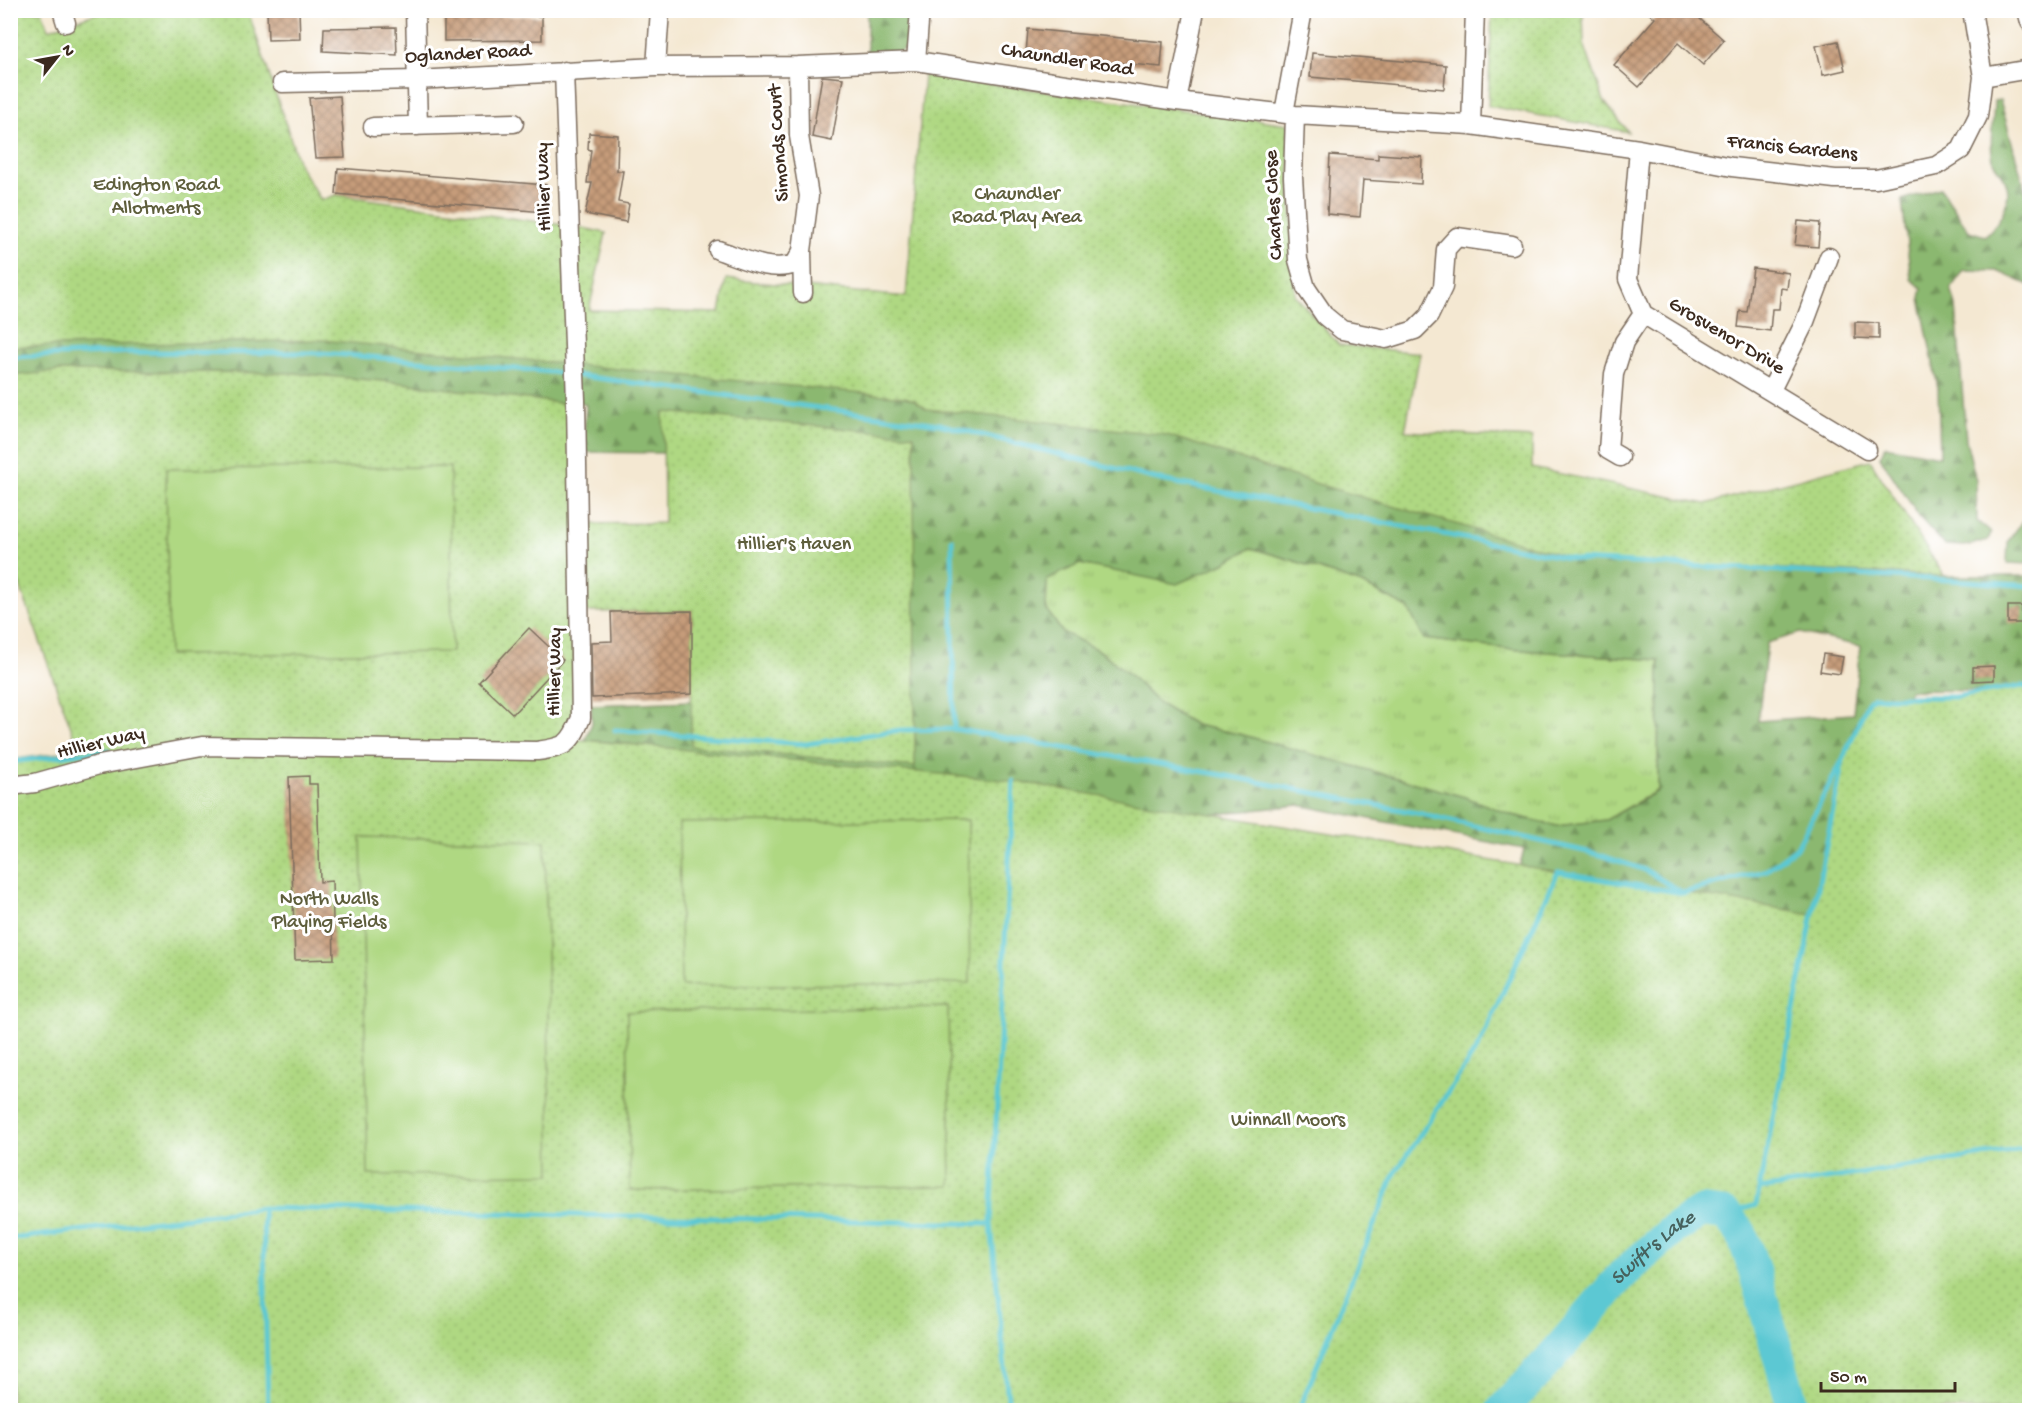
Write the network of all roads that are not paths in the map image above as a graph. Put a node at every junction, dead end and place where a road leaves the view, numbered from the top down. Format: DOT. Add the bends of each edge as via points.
graph roads {
  1 [pos="415,10"];
  2 [pos="660,10"];
  3 [pos="920,10"];
  4 [pos="1195,10"];
  5 [pos="1303,10"];
  6 [pos="1475,10"];
  7 [pos="1972,10"];
  8 [pos="2027,10"];
  9 [pos="2030,22"];
  10 [pos="916,61"];
  11 [pos="798,66"];
  12 [pos="656,67"];
  13 [pos="2030,69"];
  14 [pos="564,71"];
  15 [pos="1983,77"];
  16 [pos="416,80"];
  17 [pos="282,83"];
  18 [pos="1177,101"];
  19 [pos="1289,114"];
  20 [pos="514,123"];
  21 [pos="1471,125"];
  22 [pos="418,126"];
  23 [pos="373,127"];
  24 [pos="1639,149"];
  25 [pos="1512,245"];
  26 [pos="718,250"];
  27 [pos="802,251"];
  28 [pos="1829,257"];
  29 [pos="802,293"];
  30 [pos="1643,314"];
  31 [pos="1771,390"];
  32 [pos="1867,450"];
  33 [pos="1620,457"];
  34 [pos="10,786"];
  1 -- 16 [label="street"];
  2 -- 12 [label="street"];
  3 -- 10 [label="street"];
  4 -- 18 [label="street"];
  5 -- 19 [label="street"];
  6 -- 21 [label="street"];
  7 -- 15 [label="street, Francis Gardens"];
  8 -- 9 [label="street"];
  10 -- 11 [label="street, Chaundler Road"];
  10 -- 18 [label="street, Chaundler Road"];
  11 -- 12 [label="street, Chaundler Road"];
  11 -- 27 [label="street, Simonds Court" via="799,136 809,196"];
  12 -- 14 [label="street, Oglander Road"];
  13 -- 15 [label="street"];
  14 -- 16 [label="street, Oglander Road"];
  14 -- 34 [label="street, Hillier Way" via="576,400 581,718 572,739 558,748 537,751 202,746"];
  15 -- 24 [label="street, Francis Gardens" via="1978,116 1961,150 1936,166 1876,179 1835,179 1732,167"];
  16 -- 17 [label="street, Oglander Road"];
  16 -- 22 [label="street"];
  18 -- 19 [label="street, Chaundler Road"];
  19 -- 21 [label="street, Chaundler Road"];
  19 -- 25 [label="street, Charles Close" via="1298,260 1306,288 1325,316 1342,330 1386,339 1415,330 1429,316 1443,287 1446,249 1457,237"];
  20 -- 22 [label="street"];
  21 -- 24 [label="street, Francis Gardens"];
  22 -- 23 [label="street"];
  24 -- 30 [label="street, Grosvenor Drive" via="1628,279"];
  26 -- 27 [label="street" via="770,267 795,264"];
  27 -- 29 [label="street, Simonds Court"];
  28 -- 31 [label="street" via="1804,324"];
  30 -- 31 [label="street, Grosvenor Drive"];
  30 -- 33 [label="street" via="1624,342 1614,374 1608,450"];
  31 -- 32 [label="street, Grosvenor Drive"];
}
